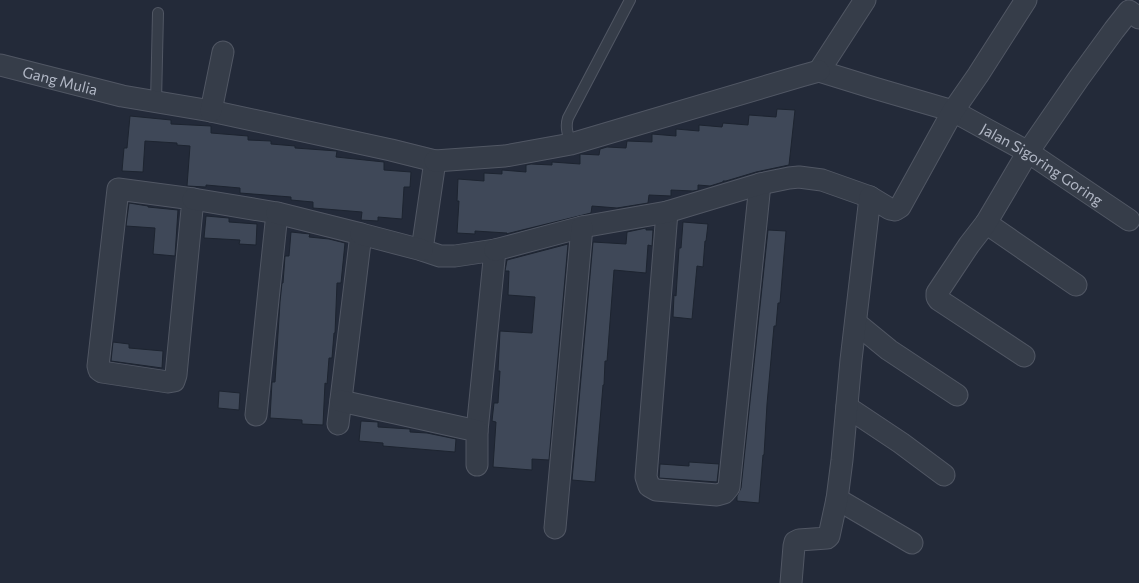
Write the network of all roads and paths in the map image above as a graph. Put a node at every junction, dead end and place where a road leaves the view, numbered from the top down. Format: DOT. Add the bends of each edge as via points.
graph roads {
  1 [pos="630,0"];
  2 [pos="865,0"];
  3 [pos="1026,0"];
  4 [pos="158,13"];
  5 [pos="1139,18"];
  6 [pos="223,52"];
  7 [pos="0,65"];
  8 [pos="819,71"];
  9 [pos="156,102"];
  10 [pos="211,111"];
  11 [pos="953,111"];
  12 [pos="571,144"];
  13 [pos="1028,152"];
  14 [pos="435,161"];
  15 [pos="760,184"];
  16 [pos="870,197"];
  17 [pos="193,199"];
  18 [pos="667,212"];
  19 [pos="277,213"];
  20 [pos="1129,220"];
  21 [pos="986,223"];
  22 [pos="582,228"];
  23 [pos="361,234"];
  24 [pos="422,250"];
  25 [pos="495,250"];
  26 [pos="1076,284"];
  27 [pos="856,323"];
  28 [pos="1024,356"];
  29 [pos="957,396"];
  30 [pos="341,401"];
  31 [pos="847,407"];
  32 [pos="256,414"];
  33 [pos="338,424"];
  34 [pos="478,431"];
  35 [pos="477,465"];
  36 [pos="944,475"];
  37 [pos="836,499"];
  38 [pos="555,528"];
  39 [pos="912,543"];
  40 [pos="791,583"];
  1 -- 12 [label="lane" via="568,118 566,129"];
  2 -- 8 [label="street"];
  3 -- 11 [label="street"];
  4 -- 9 [label="lane"];
  5 -- 13 [label="street" via="1129,11"];
  6 -- 10 [label="street"];
  7 -- 9 [label="street, Gang Mulia"];
  8 -- 11 [label="street, Jalan Sigoring Goring"];
  8 -- 12 [label="street, Gang Mulia"];
  9 -- 10 [label="street, Gang Mulia"];
  10 -- 14 [label="street, Gang Mulia"];
  11 -- 13 [label="street, Jalan Sigoring Goring"];
  11 -- 16 [label="street" via="900,207 890,209"];
  12 -- 14 [label="street, Gang Mulia" via="504,156"];
  13 -- 20 [label="street, Jalan Sigoring Goring"];
  13 -- 21 [label="street"];
  14 -- 24 [label="street"];
  15 -- 16 [label="street" via="789,178 814,178"];
  15 -- 18 [label="street"];
  15 -- 18 [label="street" via="729,487 717,495 656,490 646,477"];
  16 -- 27 [label="street"];
  17 -- 17 [label="street" via="118,189 98,366 102,372 174,381"];
  17 -- 19 [label="street"];
  18 -- 22 [label="street"];
  19 -- 23 [label="street"];
  19 -- 32 [label="street"];
  21 -- 26 [label="street"];
  21 -- 28 [label="street" via="937,297"];
  22 -- 25 [label="street"];
  22 -- 38 [label="street"];
  23 -- 24 [label="street"];
  23 -- 30 [label="street"];
  24 -- 25 [label="street" via="440,256 455,256"];
  25 -- 34 [label="street"];
  27 -- 29 [label="street" via="889,350"];
  27 -- 31 [label="street"];
  30 -- 33 [label="street"];
  30 -- 34 [label="street"];
  31 -- 36 [label="street"];
  31 -- 37 [label="street"];
  34 -- 35 [label="street"];
  37 -- 39 [label="street"];
  37 -- 40 [label="street" via="828,538 795,542"];
}
